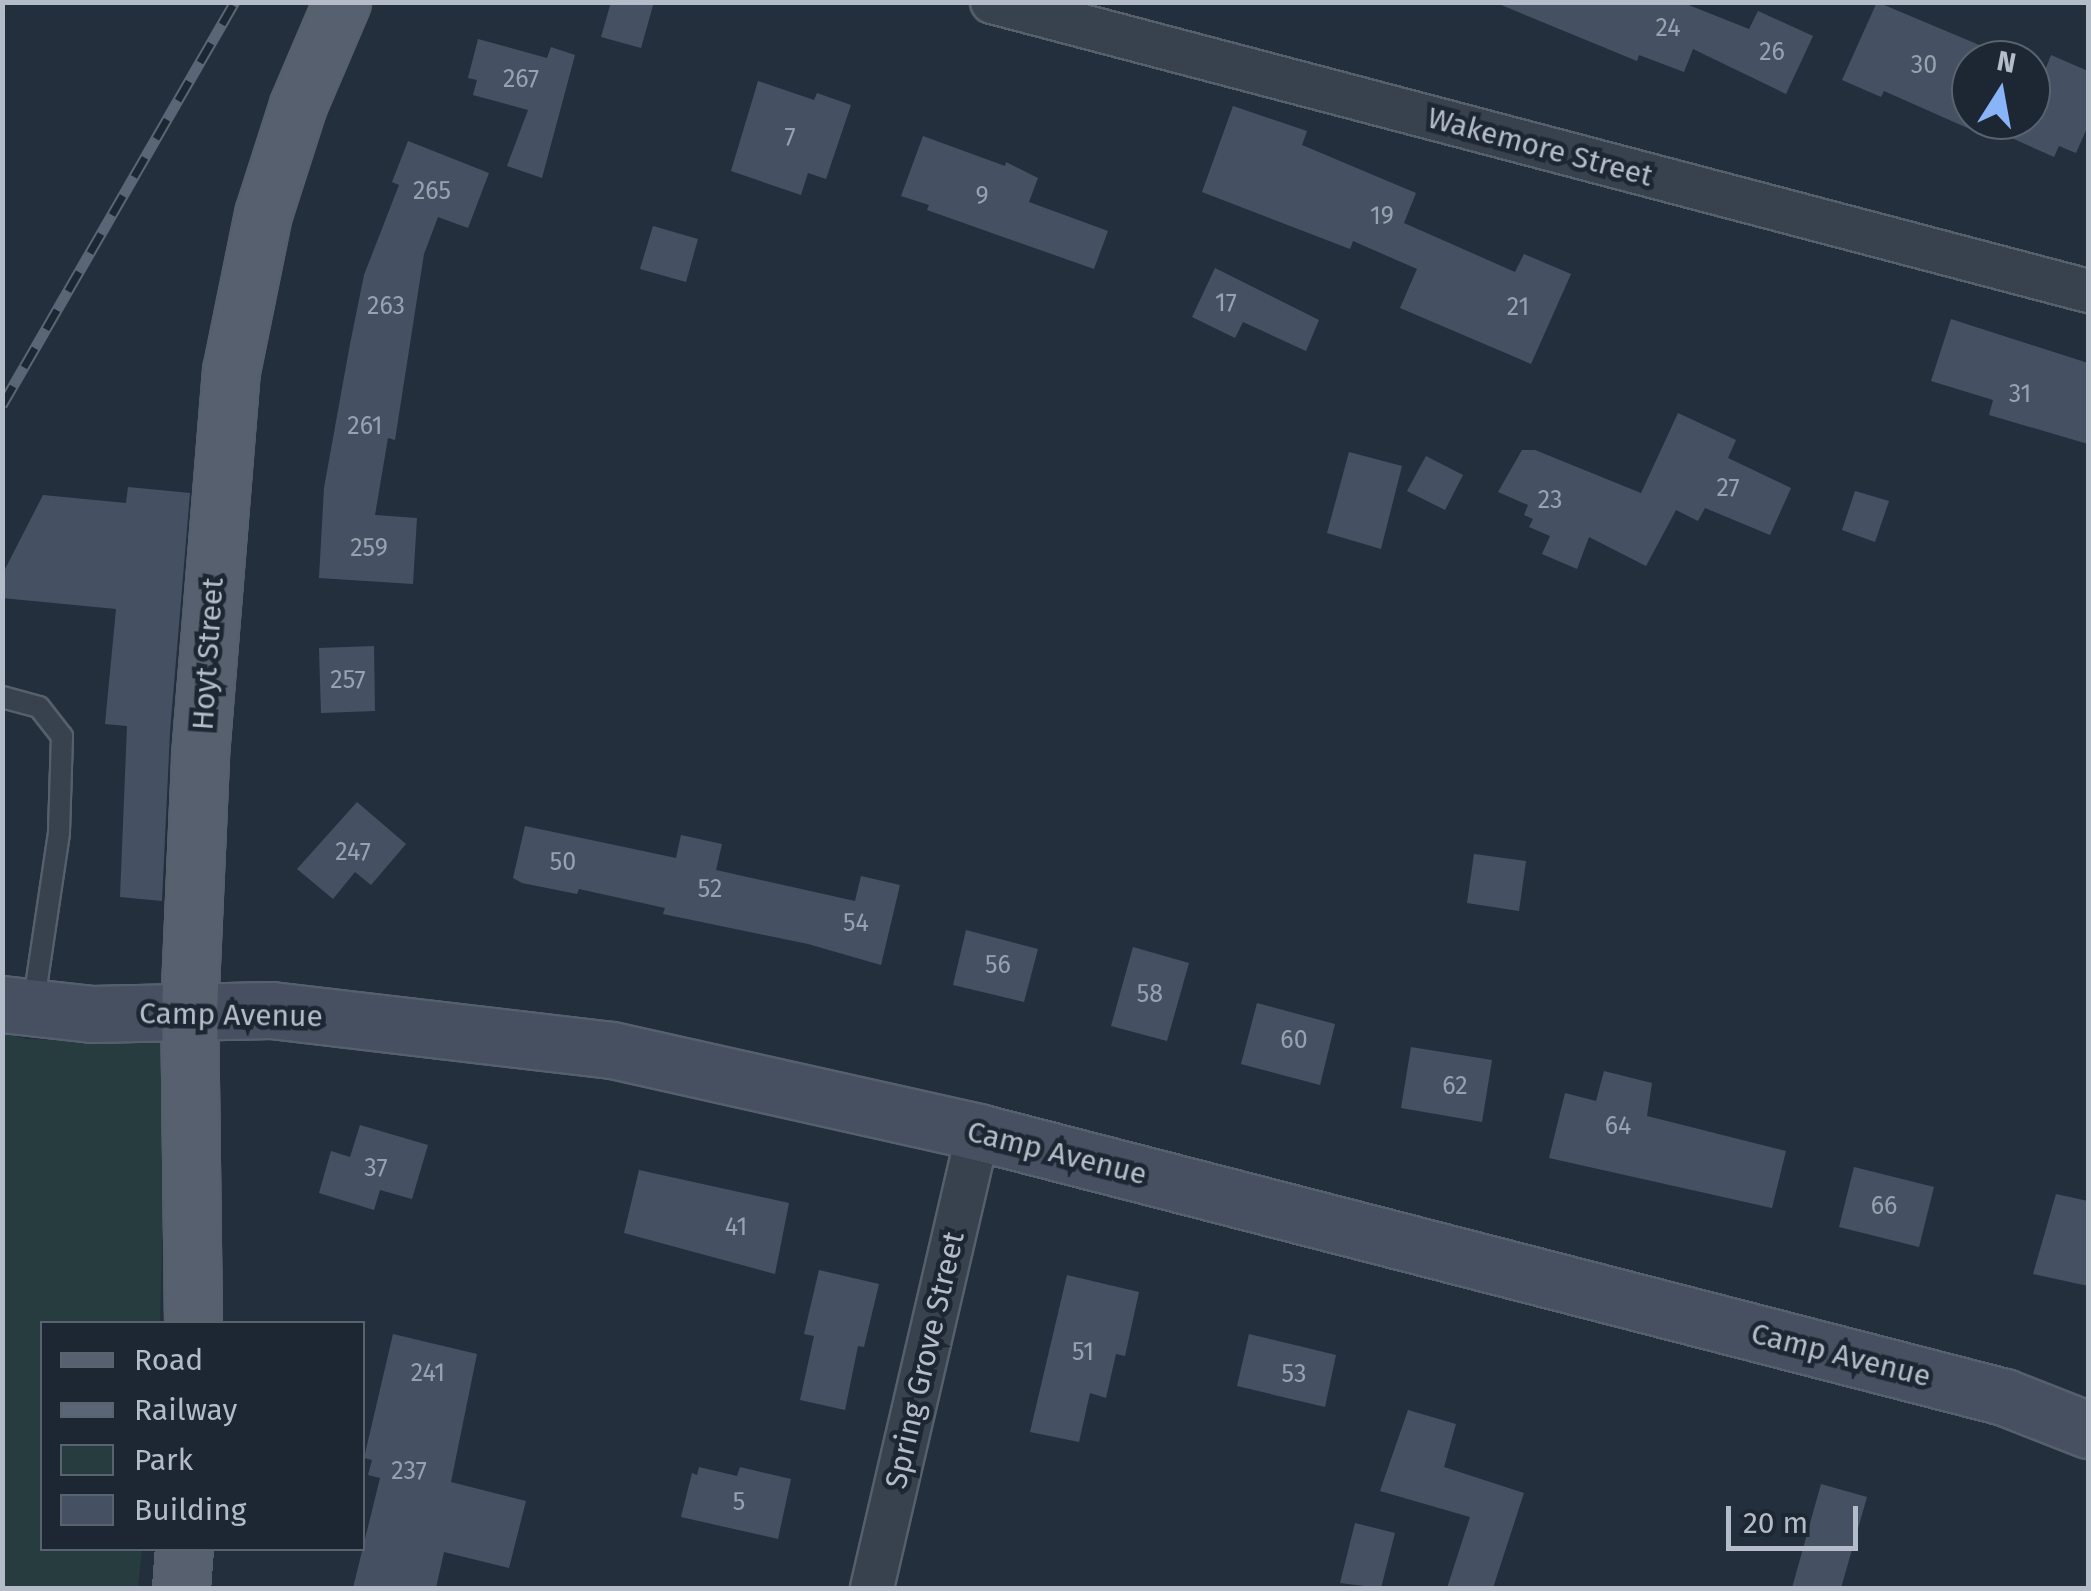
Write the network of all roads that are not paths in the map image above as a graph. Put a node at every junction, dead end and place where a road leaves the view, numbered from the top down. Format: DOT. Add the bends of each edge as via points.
graph roads {
  1 [pos="342,2"];
  2 [pos="992,2"];
  3 [pos="2088,291"];
  4 [pos="2,697"];
  5 [pos="18,1006"];
  6 [pos="189,1011"];
  7 [pos="978,1132"];
  8 [pos="192,1321"];
  9 [pos="2088,1430"];
  10 [pos="184,1551"];
  11 [pos="181,1588"];
  12 [pos="872,1588"];
  1 -- 6 [label="main road, Hoyt Street" via="280,157 234,353 200,755"];
  2 -- 3 [label="street, Wakemore Street"];
  4 -- 5 [label="lane" via="39,707 62,736 59,832"];
  5 -- 6 [label="street, Camp Avenue" via="92,1014"];
  6 -- 7 [label="street, Camp Avenue" via="272,1010 612,1050"];
  6 -- 8 [label="main road, Hoyt Street"];
  7 -- 9 [label="street, Camp Avenue" via="2004,1396"];
  7 -- 12 [label="street, Spring Grove Street"];
  10 -- 11 [label="main road"];
}
